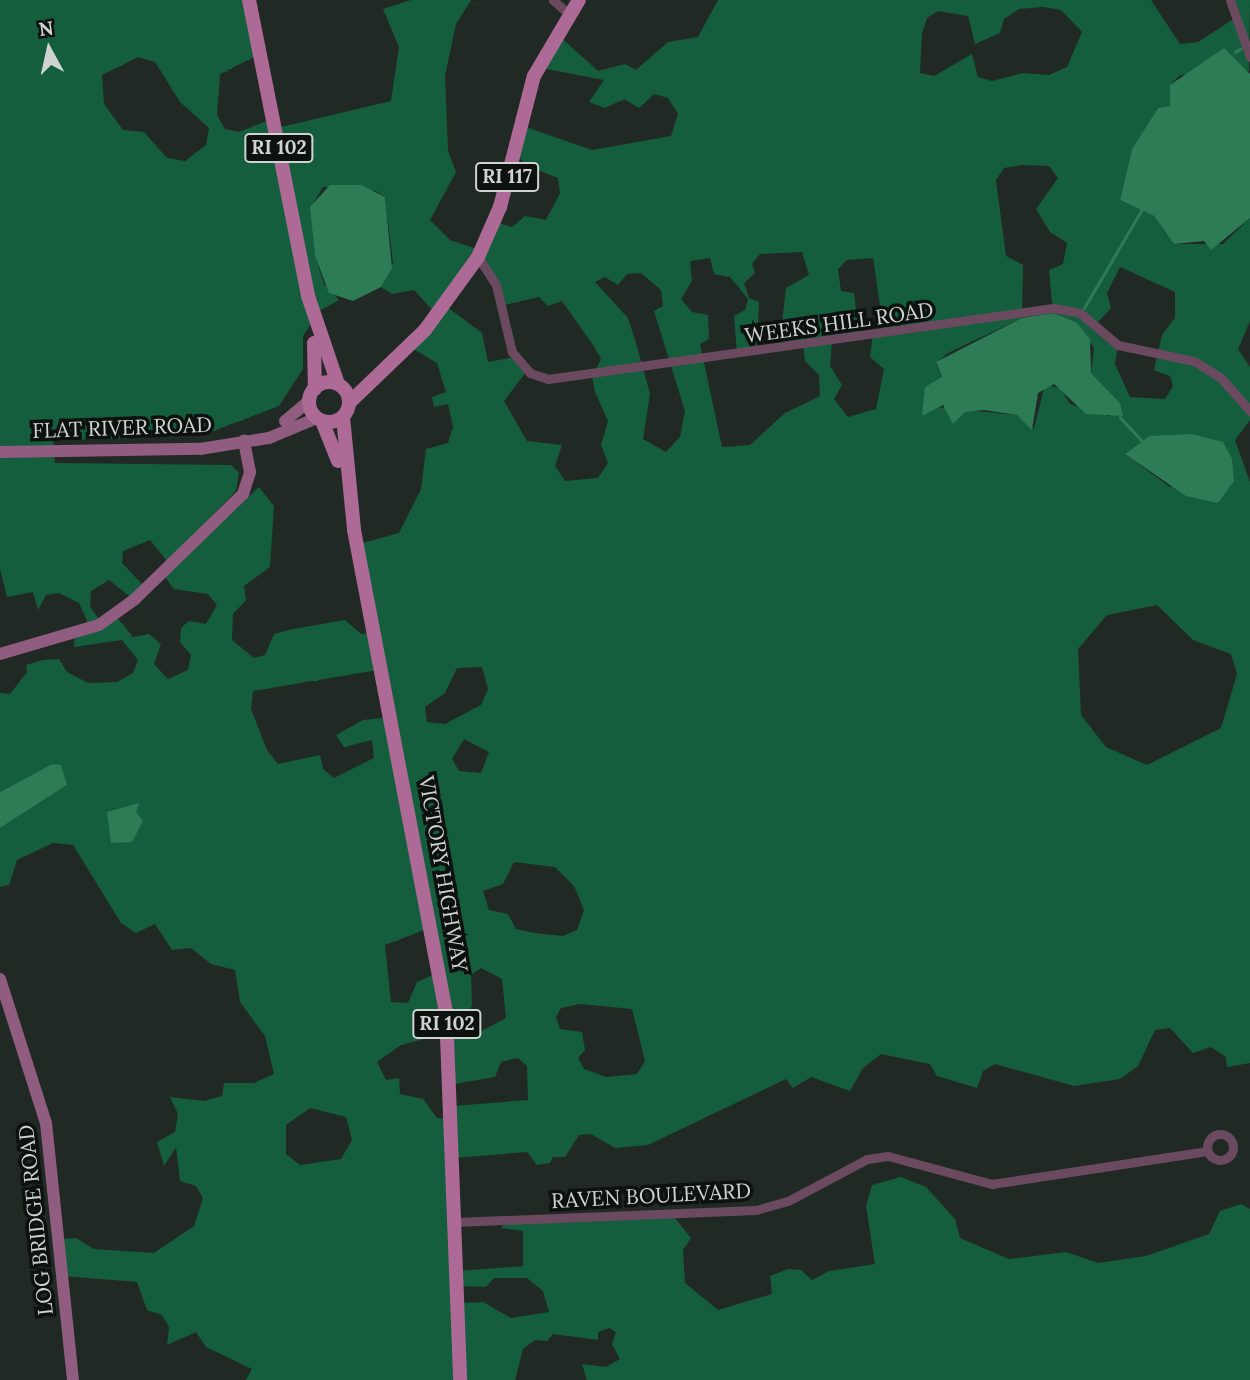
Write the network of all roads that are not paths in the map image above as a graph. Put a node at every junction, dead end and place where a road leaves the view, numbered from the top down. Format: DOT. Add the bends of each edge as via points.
graph roads {
  1 [pos="249,0"];
  2 [pos="553,0"];
  3 [pos="579,0"];
  4 [pos="1230,0"];
  5 [pos="569,14"];
  6 [pos="1250,57"];
  7 [pos="478,257"];
  8 [pos="309,296"];
  9 [pos="413,343"];
  10 [pos="340,385"];
  11 [pos="312,394"];
  12 [pos="350,402"];
  13 [pos="1250,411"];
  14 [pos="343,417"];
  15 [pos="320,419"];
  16 [pos="244,441"];
  17 [pos="0,452"];
  18 [pos="351,506"];
  19 [pos="0,654"];
  20 [pos="0,979"];
  21 [pos="1207,1151"];
  22 [pos="455,1222"];
  23 [pos="72,1380"];
  24 [pos="460,1380"];
  1 -- 8 [label="main road, RI 102"];
  2 -- 5 [label="street"];
  3 -- 5 [label="main road, RI 117"];
  4 -- 6 [label="street"];
  5 -- 7 [label="main road, RI 117" via="534,76 500,207"];
  7 -- 9 [label="main road, RI 117"];
  7 -- 13 [label="street, WEEKS HILL ROAD" via="496,285 512,352 530,373 548,379 594,377 1054,308 1080,313 1118,345 1194,361 1221,378"];
  8 -- 10 [label="main road, RI 102"];
  8 -- 11 [label="main road, RI 102"];
  9 -- 10 [label="main road, RI 117" via="356,384"];
  9 -- 12 [label="main road"];
  10 -- 11 [label="main road"];
  10 -- 12 [label="main road"];
  11 -- 15 [label="main road, VICTORY HIGHWAY"];
  11 -- 16 [label="street, FLAT RIVER ROAD" via="288,419"];
  12 -- 14 [label="main road"];
  14 -- 15 [label="main road"];
  14 -- 18 [label="main road, VICTORY HIGHWAY / RI 102"];
  15 -- 16 [label="street, FLAT RIVER ROAD"];
  15 -- 18 [label="main road, VICTORY HIGHWAY / RI 102"];
  16 -- 17 [label="street, FLAT RIVER ROAD" via="169,452"];
  16 -- 19 [label="street" via="250,472 245,491 135,599 99,625"];
  18 -- 22 [label="main road, VICTORY HIGHWAY / RI 102" via="446,1011"];
  20 -- 23 [label="street, LOG BRIDGE ROAD" via="46,1123"];
  21 -- 22 [label="street, RAVEN BOULEVARD" via="992,1184 888,1156 867,1159 788,1201 756,1210"];
  22 -- 24 [label="main road, VICTORY HIGHWAY / RI 102"];
}
